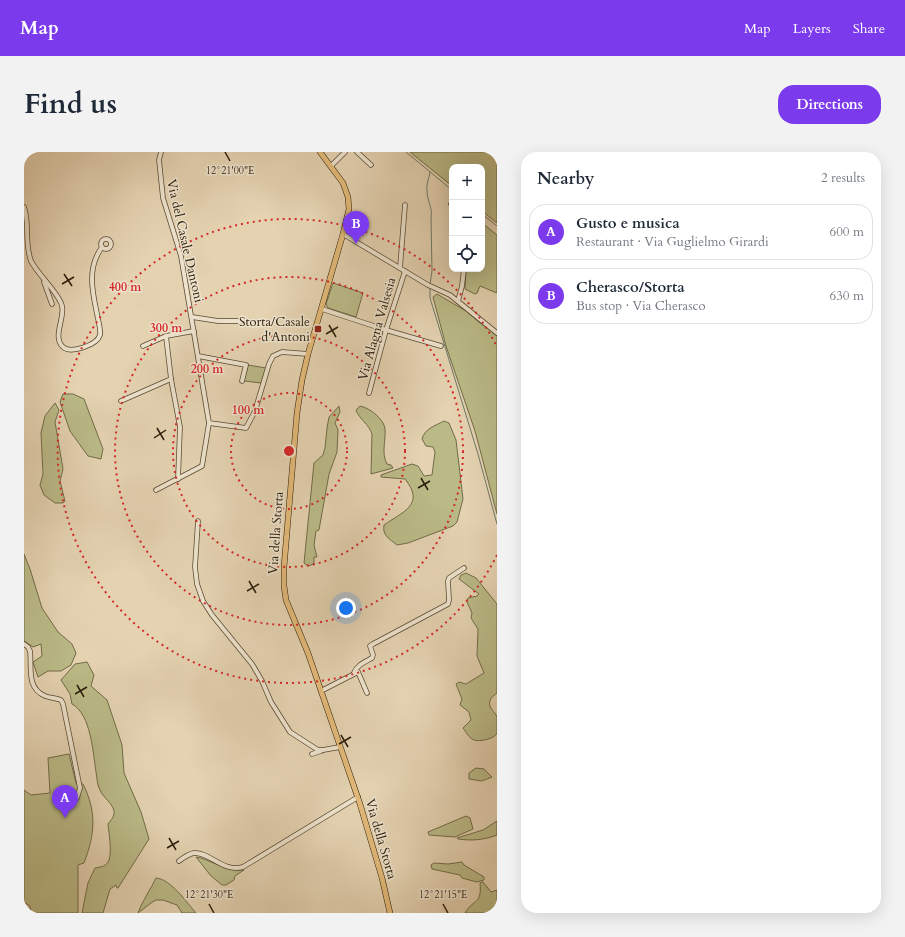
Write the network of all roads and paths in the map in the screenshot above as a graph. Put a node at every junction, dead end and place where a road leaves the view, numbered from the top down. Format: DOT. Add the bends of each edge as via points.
graph roads {
  1 [pos="161,152"];
  2 [pos="320,152"];
  3 [pos="345,152"];
  4 [pos="357,152"];
  5 [pos="371,165"];
  6 [pos="331,166"];
  7 [pos="405,205"];
  8 [pos="24,207"];
  9 [pos="343,234"];
  10 [pos="102,247"];
  11 [pos="400,268"];
  12 [pos="405,271"];
  13 [pos="464,272"];
  14 [pos="44,280"];
  15 [pos="458,301"];
  16 [pos="52,304"];
  17 [pos="322,309"];
  18 [pos="192,317"];
  19 [pos="248,321"];
  20 [pos="386,330"];
  21 [pos="194,331"];
  22 [pos="497,333"];
  23 [pos="166,336"];
  24 [pos="142,346"];
  25 [pos="441,346"];
  26 [pos="308,354"];
  27 [pos="198,356"];
  28 [pos="171,379"];
  29 [pos="242,381"];
  30 [pos="369,393"];
  31 [pos="121,401"];
  32 [pos="209,423"];
  33 [pos="178,478"];
  34 [pos="156,490"];
  35 [pos="198,522"];
  36 [pos="464,568"];
  37 [pos="24,644"];
  38 [pos="354,673"];
  39 [pos="321,691"];
  40 [pos="367,693"];
  41 [pos="340,747"];
  42 [pos="326,750"];
  43 [pos="312,754"];
  44 [pos="358,797"];
  45 [pos="66,807"];
  46 [pos="316,822"];
  47 [pos="301,834"];
  48 [pos="179,861"];
  49 [pos="390,913"];
  1 -- 18 [label="street, Via del Casale Dantoni" via="159,160 162,194 181,256"];
  2 -- 6 [label="main road, Via della Storta"];
  3 -- 6 [label="street"];
  4 -- 5 [label="street"];
  6 -- 9 [label="main road, Via della Storta" via="343,183 348,197 349,209"];
  7 -- 11 [label="street"];
  8 -- 14 [label="street" via="28,251"];
  9 -- 11 [label="street"];
  9 -- 17 [label="main road, Via della Storta"];
  10 -- 14 [label="street" via="94,261 92,273 100,333 94,342 74,350 62,345 58,337 62,306"];
  11 -- 12 [label="street"];
  12 -- 15 [label="street"];
  12 -- 20 [label="street, Via Alagna Valsesia"];
  13 -- 15 [label="street"];
  14 -- 16 [label="street"];
  15 -- 22 [label="street"];
  17 -- 20 [label="street"];
  17 -- 26 [label="main road, Via della Storta"];
  18 -- 19 [label="street" via="218,321"];
  18 -- 21 [label="street, Via del Casale Dantoni"];
  20 -- 25 [label="street"];
  20 -- 30 [label="street, Via Alagna Valsesia"];
  21 -- 23 [label="street"];
  21 -- 27 [label="street, Via del Casale Dantoni"];
  23 -- 24 [label="street"];
  23 -- 28 [label="street"];
  26 -- 32 [label="street" via="282,352 273,356 255,412 246,428"];
  26 -- 39 [label="main road, Via della Storta" via="297,413 284,586 286,600"];
  27 -- 29 [label="street" via="246,365"];
  27 -- 32 [label="street, Via del Casale Dantoni"];
  28 -- 31 [label="street"];
  28 -- 33 [label="street" via="181,431"];
  32 -- 33 [label="street, Via del Casale Dantoni" via="202,466"];
  33 -- 34 [label="street"];
  35 -- 42 [label="street" via="194,567 203,601 252,664 287,728 315,748"];
  36 -- 38 [label="street" via="449,578 448,604 370,646 372,658 359,665"];
  37 -- 45 [label="street" via="30,651 31,679 34,687 44,696 61,700 80,788 77,798"];
  38 -- 39 [label="street"];
  38 -- 40 [label="street" via="360,673"];
  39 -- 41 [label="main road, Via della Storta"];
  41 -- 42 [label="street"];
  41 -- 44 [label="main road, Via della Storta"];
  42 -- 43 [label="street"];
  44 -- 46 [label="street"];
  44 -- 49 [label="main road, Via della Storta"];
  46 -- 47 [label="street"];
  46 -- 48 [label="street" via="240,868 223,866 196,854"];
}
